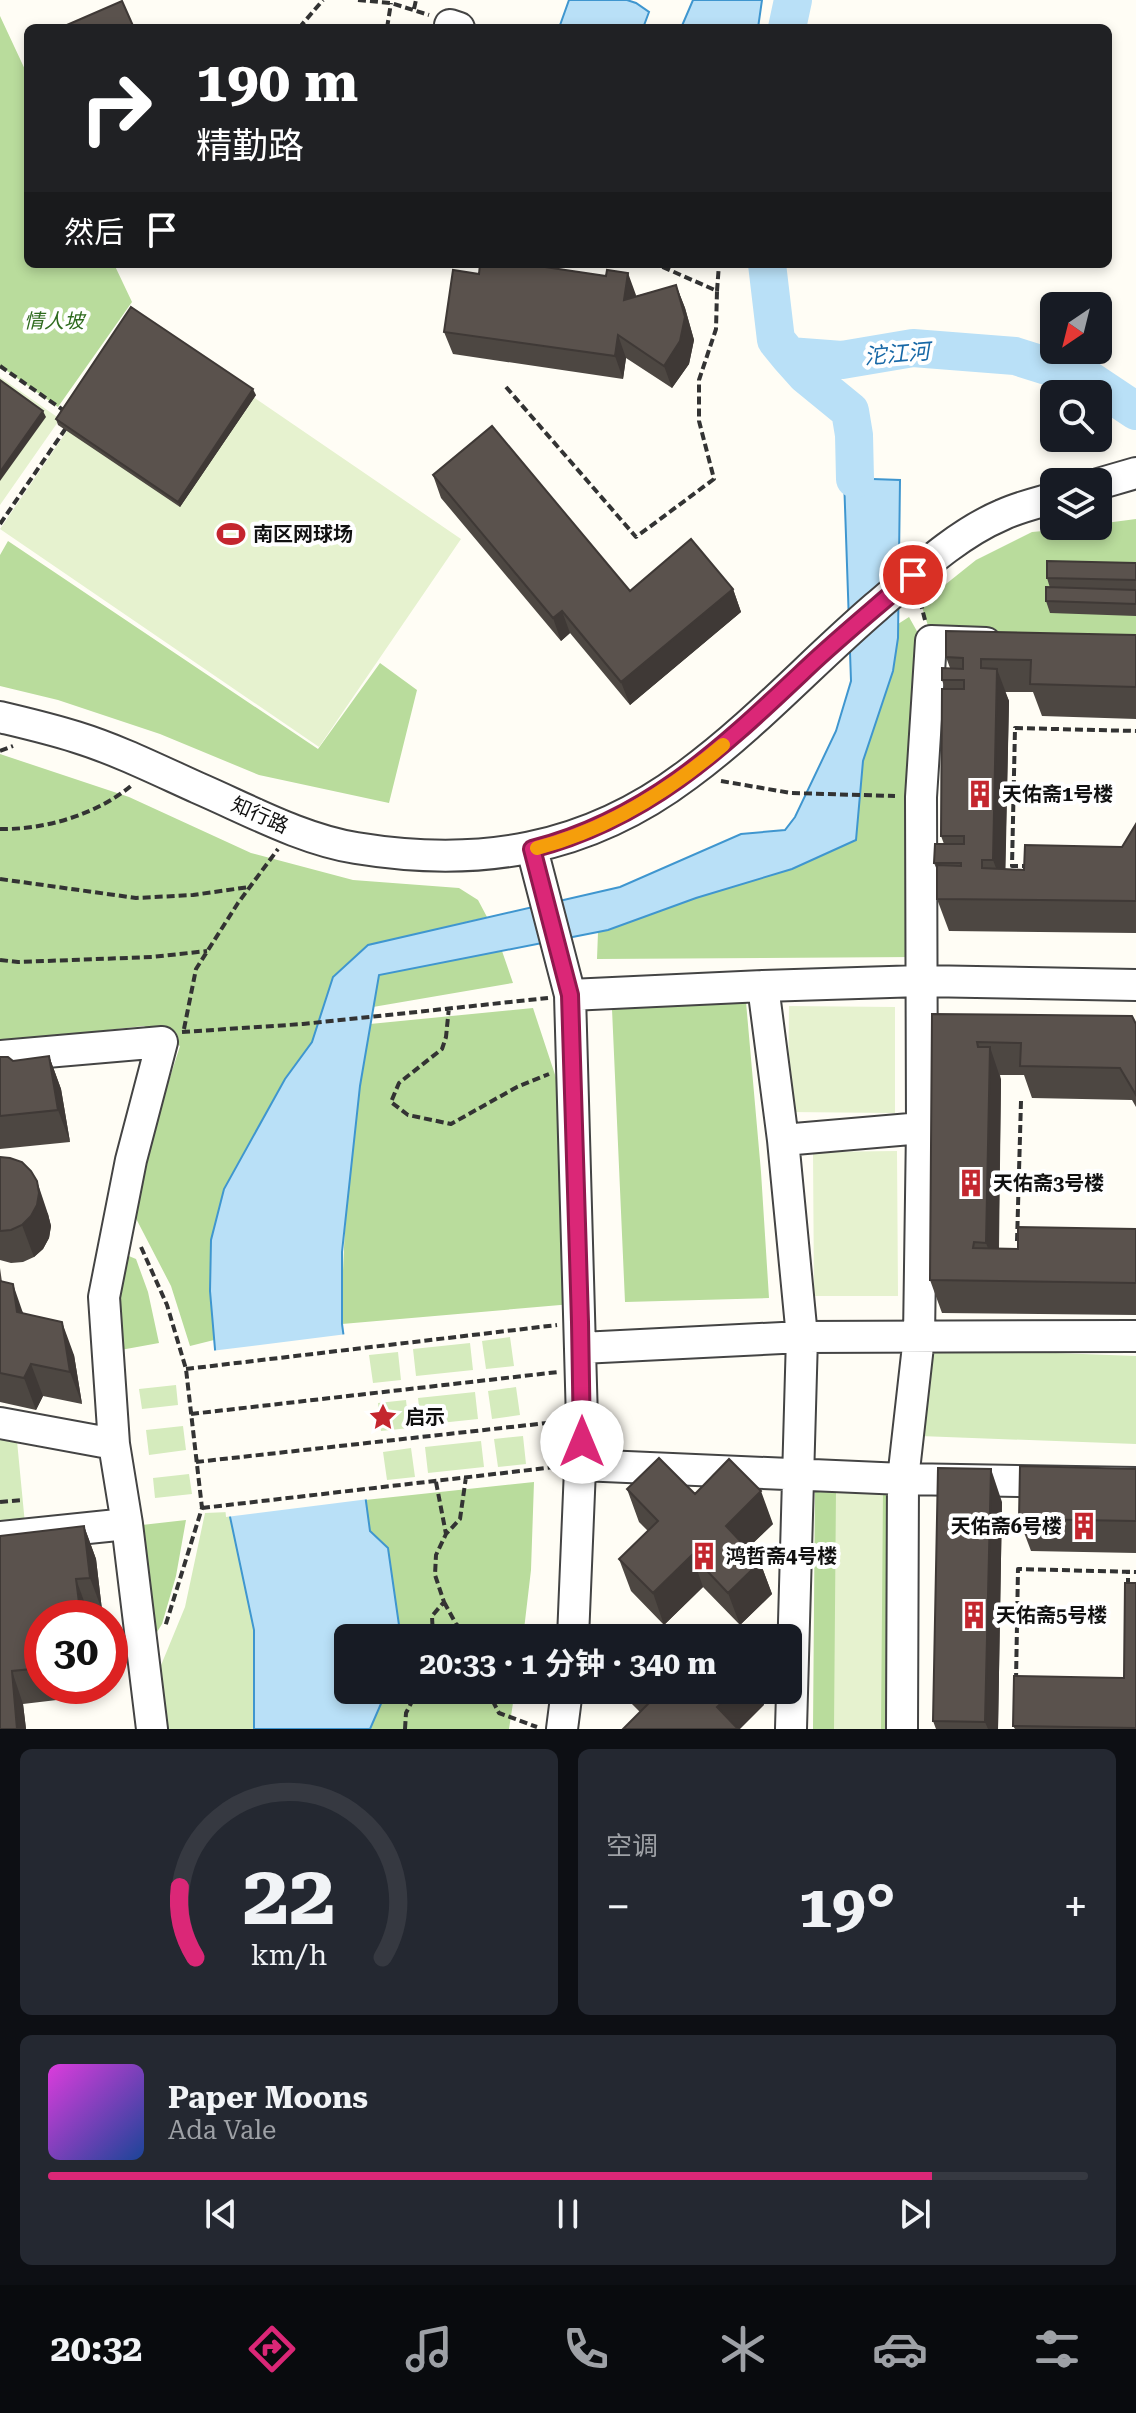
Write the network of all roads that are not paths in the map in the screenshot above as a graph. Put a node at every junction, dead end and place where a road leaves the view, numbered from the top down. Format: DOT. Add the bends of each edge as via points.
graph roads {
  1 [pos="1040,502"];
  2 [pos="1010,644"];
  3 [pos="0,717"];
  4 [pos="532,849"];
  5 [pos="921,981"];
  6 [pos="1136,985"];
  7 [pos="763,986"];
  8 [pos="570,995"];
  9 [pos="0,1056"];
  10 [pos="922,1128"];
  11 [pos="783,1140"];
  12 [pos="1136,1336"];
  13 [pos="802,1337"];
  14 [pos="919,1337"];
  15 [pos="581,1347"];
  16 [pos="0,1423"];
  17 [pos="114,1444"];
  18 [pos="581,1465"];
  19 [pos="798,1475"];
  20 [pos="903,1479"];
  21 [pos="1136,1483"];
  22 [pos="127,1524"];
  23 [pos="0,1537"];
  24 [pos="574,1624"];
  25 [pos="565,1704"];
  26 [pos="152,1729"];
  27 [pos="562,1729"];
  28 [pos="791,1729"];
  29 [pos="902,1729"];
  1 -- 4 [label="street, 知行路" via="972,530 913,575 688,775 623,814"];
  2 -- 5 [label="street" via="931,641 921,797"];
  3 -- 4 [label="street, 知行路" via="76,737 292,829 350,847 446,857"];
  4 -- 8 [label="street"];
  5 -- 6 [label="street"];
  5 -- 7 [label="street"];
  5 -- 10 [label="street"];
  7 -- 8 [label="street"];
  7 -- 11 [label="street"];
  8 -- 15 [label="street"];
  9 -- 17 [label="street" via="173,1037 131,1160 104,1297"];
  10 -- 11 [label="street"];
  10 -- 14 [label="street"];
  11 -- 13 [label="street"];
  12 -- 14 [label="street"];
  13 -- 14 [label="street"];
  13 -- 15 [label="street"];
  13 -- 19 [label="street"];
  14 -- 20 [label="street"];
  15 -- 18 [label="street"];
  16 -- 17 [label="street"];
  17 -- 22 [label="street"];
  18 -- 19 [label="street"];
  18 -- 24 [label="street"];
  19 -- 20 [label="street"];
  19 -- 28 [label="street"];
  20 -- 21 [label="street"];
  20 -- 29 [label="street"];
  22 -- 23 [label="street"];
  22 -- 26 [label="street"];
  25 -- 27 [label="street"];
}
